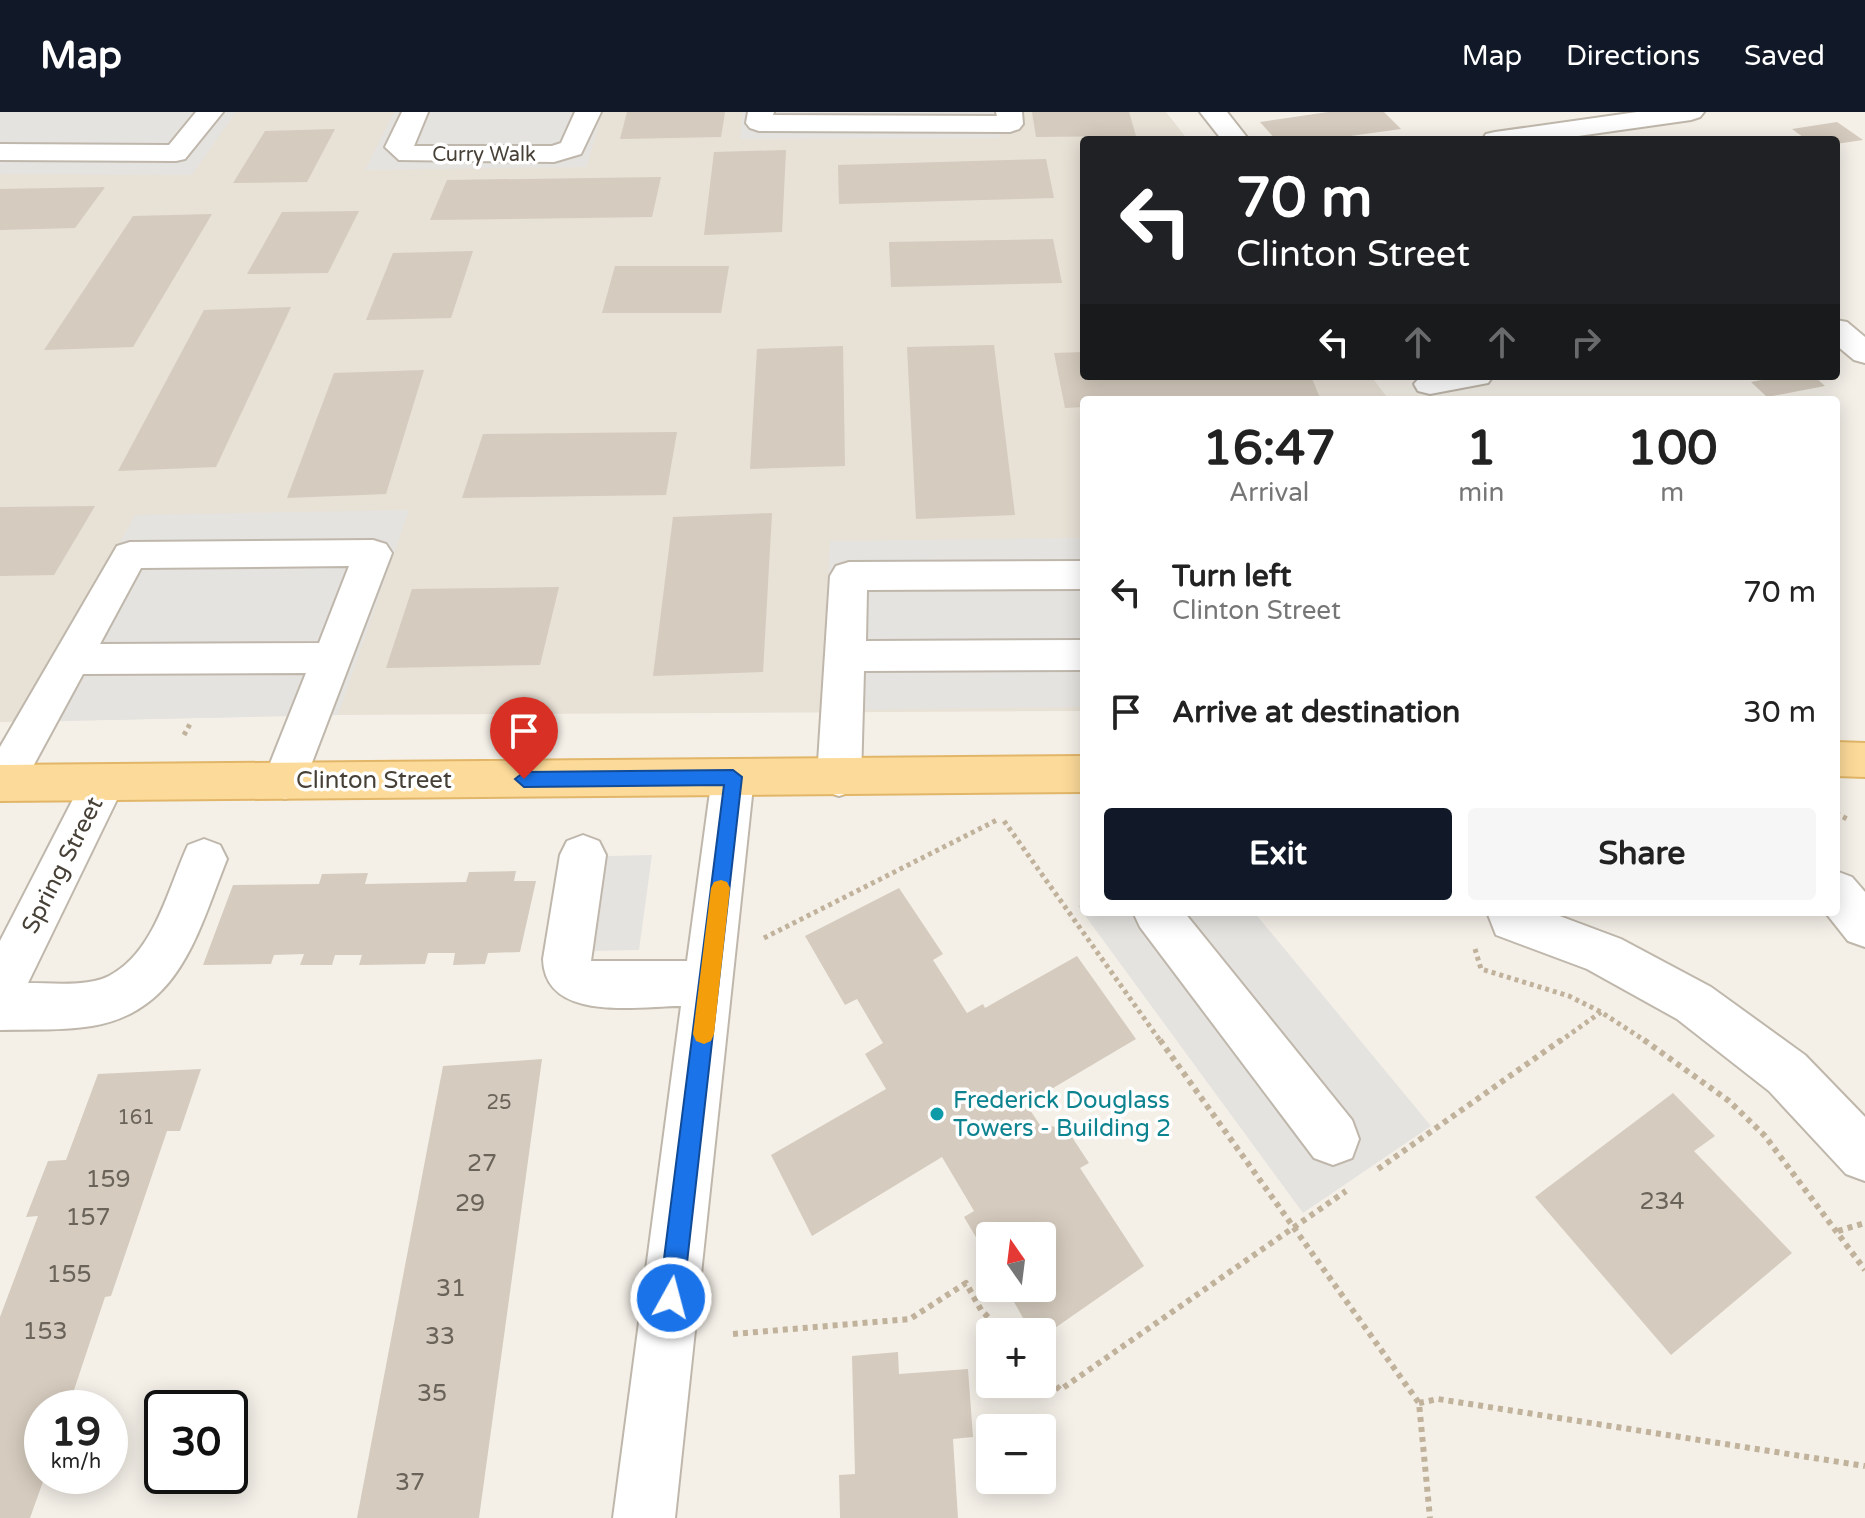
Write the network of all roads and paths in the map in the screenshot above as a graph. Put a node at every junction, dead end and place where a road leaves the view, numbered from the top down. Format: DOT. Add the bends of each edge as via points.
graph roads {
  1 [pos="210,112"];
  2 [pos="415,112"];
  3 [pos="588,112"];
  4 [pos="761,112"];
  5 [pos="1009,112"];
  6 [pos="1213,112"];
  7 [pos="1691,112"];
  8 [pos="876,118"];
  9 [pos="1596,126"];
  10 [pos="1233,136"];
  11 [pos="1524,136"];
  12 [pos="0,152"];
  13 [pos="1840,332"];
  14 [pos="1865,353"];
  15 [pos="1461,380"];
  16 [pos="1432,387"];
  17 [pos="1080,575"];
  18 [pos="1080,655"];
  19 [pos="845,656"];
  20 [pos="333,658"];
  21 [pos="71,659"];
  22 [pos="190,724"];
  23 [pos="184,735"];
  24 [pos="1840,759"];
  25 [pos="1865,760"];
  26 [pos="1080,774"];
  27 [pos="733,777"];
  28 [pos="839,778"];
  29 [pos="285,781"];
  30 [pos="1,783"];
  31 [pos="103,783"];
  32 [pos="1840,815"];
  33 [pos="1849,820"];
  34 [pos="583,855"];
  35 [pos="204,859"];
  36 [pos="1840,896"];
  37 [pos="1159,916"];
  38 [pos="1512,916"];
  39 [pos="1865,926"];
  40 [pos="764,938"];
  41 [pos="710,983"];
  42 [pos="0,990"];
  43 [pos="0,1007"];
  44 [pos="1333,1139"];
  45 [pos="1865,1155"];
  46 [pos="1371,1174"];
  47 [pos="1358,1182"];
  48 [pos="1865,1223"];
  49 [pos="1294,1227"];
  50 [pos="1838,1231"];
  51 [pos="1865,1270"];
  52 [pos="989,1318"];
  53 [pos="733,1334"];
  54 [pos="1056,1386"];
  55 [pos="1419,1403"];
  56 [pos="1865,1466"];
  57 [pos="644,1518"];
  58 [pos="1430,1518"];
  1 -- 12 [label="street" via="176,153"];
  2 -- 3 [label="street, Curry Walk" via="398,147 408,154 554,154 572,148"];
  4 -- 8 [label="street" via="759,123"];
  5 -- 8 [label="street" via="1010,124"];
  6 -- 10 [label="street"];
  7 -- 9 [label="street"];
  9 -- 11 [label="street"];
  13 -- 14 [label="street"];
  15 -- 16 [label="street"];
  17 -- 19 [label="street" via="849,576"];
  18 -- 19 [label="street"];
  19 -- 28 [label="street"];
  20 -- 21 [label="street"];
  20 -- 21 [label="street" via="373,553 130,555"];
  20 -- 29 [label="street"];
  21 -- 30 [label="street"];
  22 -- 23 [label="path"];
  24 -- 25 [label="main road"];
  26 -- 28 [label="main road, Clinton Street"];
  27 -- 28 [label="main road, Clinton Street"];
  27 -- 29 [label="main road, Clinton Street"];
  27 -- 41 [label="street"];
  29 -- 31 [label="main road, Clinton Street"];
  30 -- 31 [label="main road, Clinton Street"];
  31 -- 42 [label="street, Spring Street"];
  32 -- 33 [label="path"];
  34 -- 41 [label="street" via="569,973 589,984"];
  35 -- 43 [label="street" via="158,963 136,988 105,1000"];
  36 -- 39 [label="street"];
  37 -- 44 [label="street"];
  38 -- 45 [label="street" via="1604,954 1694,1003 1787,1073"];
  40 -- 49 [label="path" via="1000,820"];
  41 -- 57 [label="street"];
  46 -- 50 [label="path" via="1601,1012 1729,1101 1774,1147"];
  47 -- 49 [label="path"];
  48 -- 50 [label="path"];
  49 -- 54 [label="path" via="1060,1390"];
  49 -- 55 [label="path"];
  50 -- 51 [label="path"];
  52 -- 53 [label="path" via="966,1283 910,1319"];
  55 -- 56 [label="path" via="1438,1399"];
  55 -- 58 [label="path"];
}
